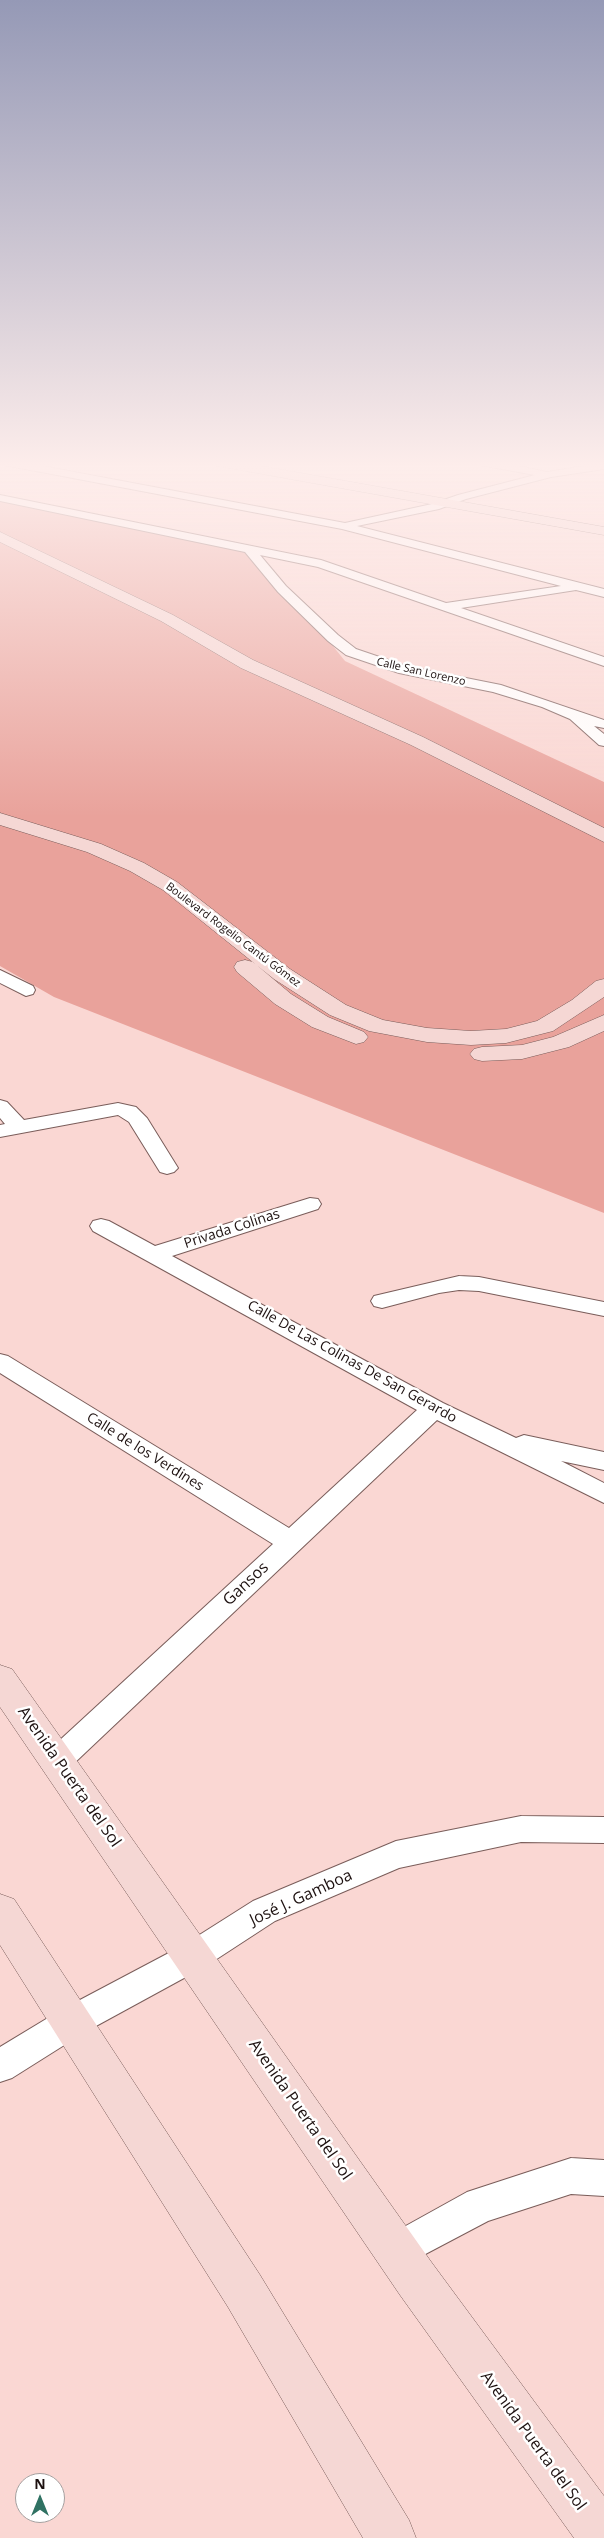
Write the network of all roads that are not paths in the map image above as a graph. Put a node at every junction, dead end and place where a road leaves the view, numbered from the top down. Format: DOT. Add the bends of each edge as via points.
graph roads {
  1 [pos="91,580"];
  2 [pos="116,580"];
  3 [pos="275,580"];
  4 [pos="373,580"];
  5 [pos="560,580"];
  6 [pos="582,586"];
  7 [pos="604,586"];
  8 [pos="604,593"];
  9 [pos="448,607"];
  10 [pos="604,662"];
  11 [pos="574,716"];
  12 [pos="604,724"];
  13 [pos="604,742"];
  14 [pos="0,819"];
  15 [pos="604,819"];
  16 [pos="0,835"];
  17 [pos="604,836"];
  18 [pos="0,975"];
  19 [pos="604,986"];
  20 [pos="26,990"];
  21 [pos="604,1022"];
  22 [pos="0,1106"];
  23 [pos="9,1128"];
  24 [pos="167,1168"];
  25 [pos="310,1204"];
  26 [pos="101,1226"];
  27 [pos="154,1254"];
  28 [pos="382,1301"];
  29 [pos="604,1309"];
  30 [pos="0,1362"];
  31 [pos="434,1409"];
  32 [pos="498,1439"];
  33 [pos="604,1460"];
  34 [pos="604,1494"];
  35 [pos="290,1542"];
  36 [pos="0,1679"];
  37 [pos="58,1760"];
  38 [pos="604,1830"];
  39 [pos="0,1911"];
  40 [pos="194,1956"];
  41 [pos="73,2021"];
  42 [pos="0,2066"];
  43 [pos="604,2178"];
  44 [pos="397,2251"];
  45 [pos="391,2538"];
  46 [pos="604,2538"];
  1 -- 17 [label="main road" via="167,618 247,664 417,740"];
  2 -- 15 [label="main road" via="261,660 434,737"];
  3 -- 11 [label="street, Calle San Lorenzo" via="351,652 404,670 496,688"];
  4 -- 9 [label="street"];
  5 -- 6 [label="street"];
  6 -- 7 [label="street"];
  6 -- 8 [label="street"];
  6 -- 9 [label="street"];
  9 -- 10 [label="street"];
  11 -- 12 [label="street, Calle San Lorenzo"];
  11 -- 13 [label="street"];
  14 -- 19 [label="main road, Boulevard Rogelio Cantú Gómez" via="94,848 137,867 170,886 282,974 338,1010 377,1026 427,1035 506,1036 545,1026"];
  16 -- 21 [label="main road, Boulevard Rogelio Cantú Gómez" via="108,873 152,894 283,1000 320,1022 364,1040 425,1052 474,1055 522,1052 561,1042"];
  18 -- 20 [label="street"];
  22 -- 23 [label="street"];
  23 -- 24 [label="street" via="103,1111 129,1111 137,1118"];
  25 -- 27 [label="street, Privada Colinas"];
  26 -- 27 [label="street, Calle De Las Colinas De San Gerardo"];
  27 -- 31 [label="street, Calle De Las Colinas De San Gerardo"];
  28 -- 29 [label="street" via="459,1283 479,1284"];
  30 -- 35 [label="street, Calle de los Verdines"];
  31 -- 32 [label="street, Calle De Las Colinas De San Gerardo"];
  31 -- 35 [label="street, Gansos"];
  32 -- 33 [label="street"];
  32 -- 34 [label="street, Calle De Las Colinas De San Gerardo"];
  35 -- 37 [label="street, Gansos"];
  36 -- 37 [label="main road, Avenida Puerta del Sol"];
  37 -- 40 [label="main road, Avenida Puerta del Sol"];
  38 -- 40 [label="street, José J. Gamboa" via="521,1829 396,1855 264,1911"];
  39 -- 41 [label="main road"];
  40 -- 41 [label="street, José J. Gamboa"];
  40 -- 44 [label="main road, Avenida Puerta del Sol"];
  41 -- 42 [label="street, José J. Gamboa"];
  41 -- 45 [label="main road" via="244,2291"];
  43 -- 44 [label="street" via="571,2176 480,2205"];
  44 -- 46 [label="main road, Avenida Puerta del Sol"];
}
